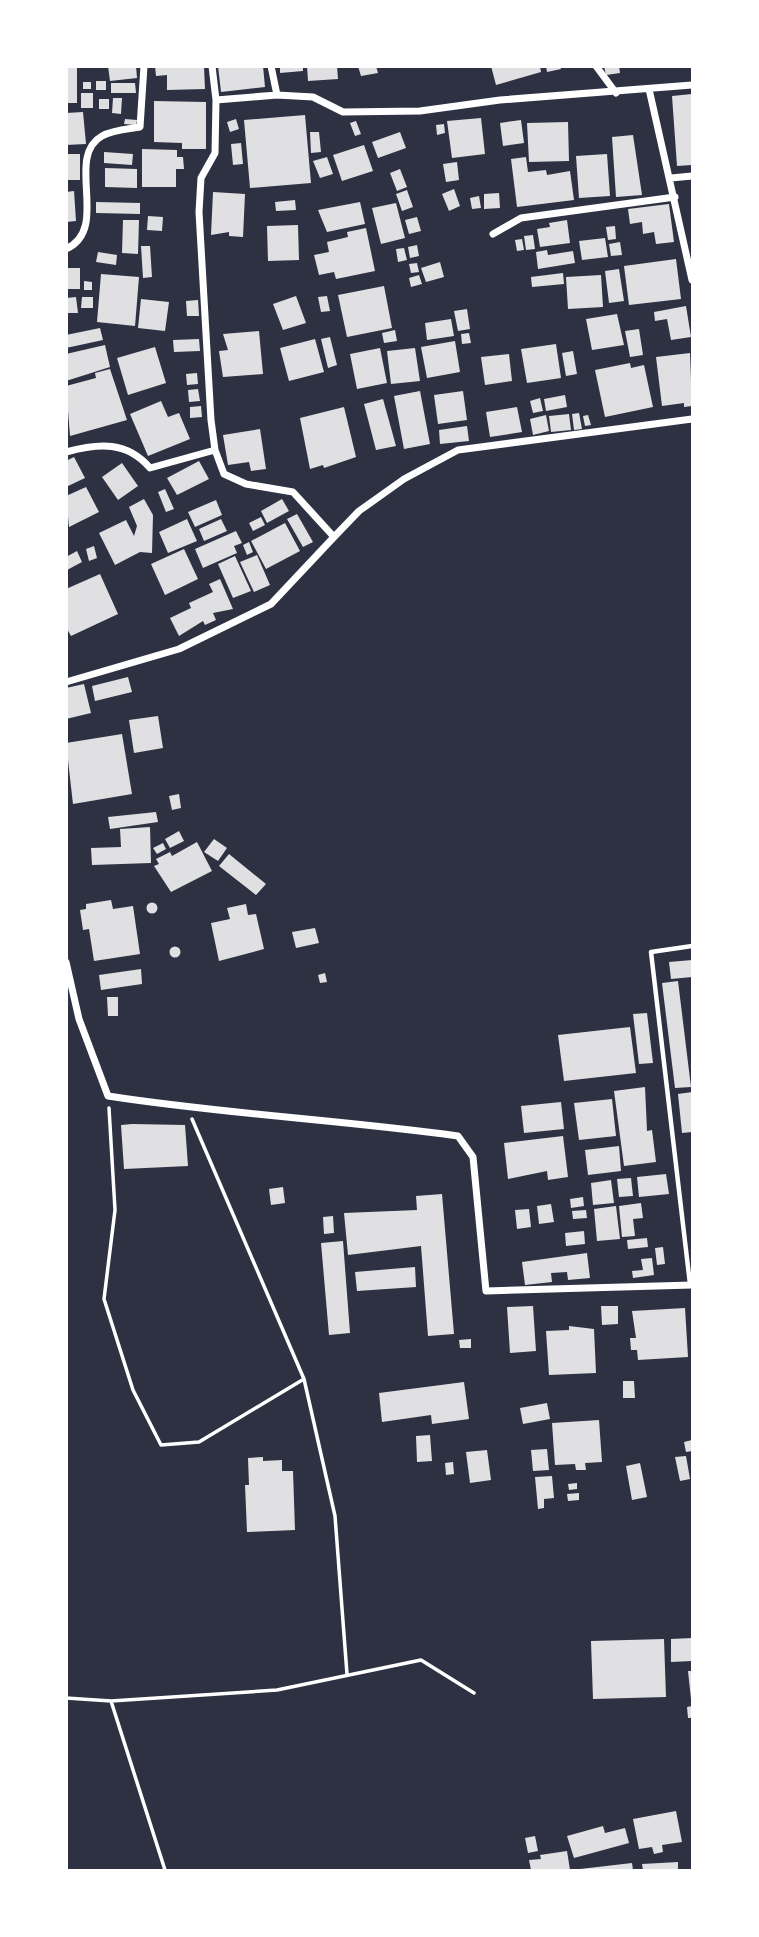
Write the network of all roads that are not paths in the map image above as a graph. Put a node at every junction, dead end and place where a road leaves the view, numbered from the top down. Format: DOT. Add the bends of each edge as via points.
graph roads {
  1 [pos="144,66"];
  2 [pos="212,66"];
  3 [pos="271,66"];
  4 [pos="596,66"];
  5 [pos="692,85"];
  6 [pos="649,89"];
  7 [pos="616,93"];
  8 [pos="277,95"];
  9 [pos="216,100"];
  10 [pos="692,176"];
  11 [pos="671,177"];
  12 [pos="675,198"];
  13 [pos="493,234"];
  14 [pos="66,249"];
  15 [pos="692,280"];
  16 [pos="692,419"];
  17 [pos="215,450"];
  18 [pos="66,452"];
  19 [pos="334,537"];
  20 [pos="66,682"];
  21 [pos="692,946"];
  22 [pos="66,962"];
  23 [pos="691,1285"];
  1 -- 14 [label="street" via="140,127 101,136 90,149 87,227 75,245"];
  2 -- 9 [label="street"];
  3 -- 8 [label="street"];
  4 -- 7 [label="street"];
  5 -- 6 [label="street"];
  6 -- 7 [label="street"];
  6 -- 11 [label="street"];
  7 -- 8 [label="street" via="500,100 420,111 343,112 313,97"];
  8 -- 9 [label="street"];
  9 -- 17 [label="street" via="215,153 201,178 200,212"];
  10 -- 11 [label="street"];
  11 -- 12 [label="street"];
  12 -- 13 [label="street" via="521,218"];
  12 -- 15 [label="street"];
  16 -- 19 [label="street" via="458,450 404,479 359,511"];
  17 -- 18 [label="street" via="150,468 120,445"];
  17 -- 19 [label="street" via="224,474 246,484 293,492"];
  19 -- 20 [label="street" via="271,604 179,649"];
  21 -- 23 [label="lane" via="650,952"];
  22 -- 23 [label="street" via="79,1019 108,1096 458,1136 473,1157 486,1291"];
}
